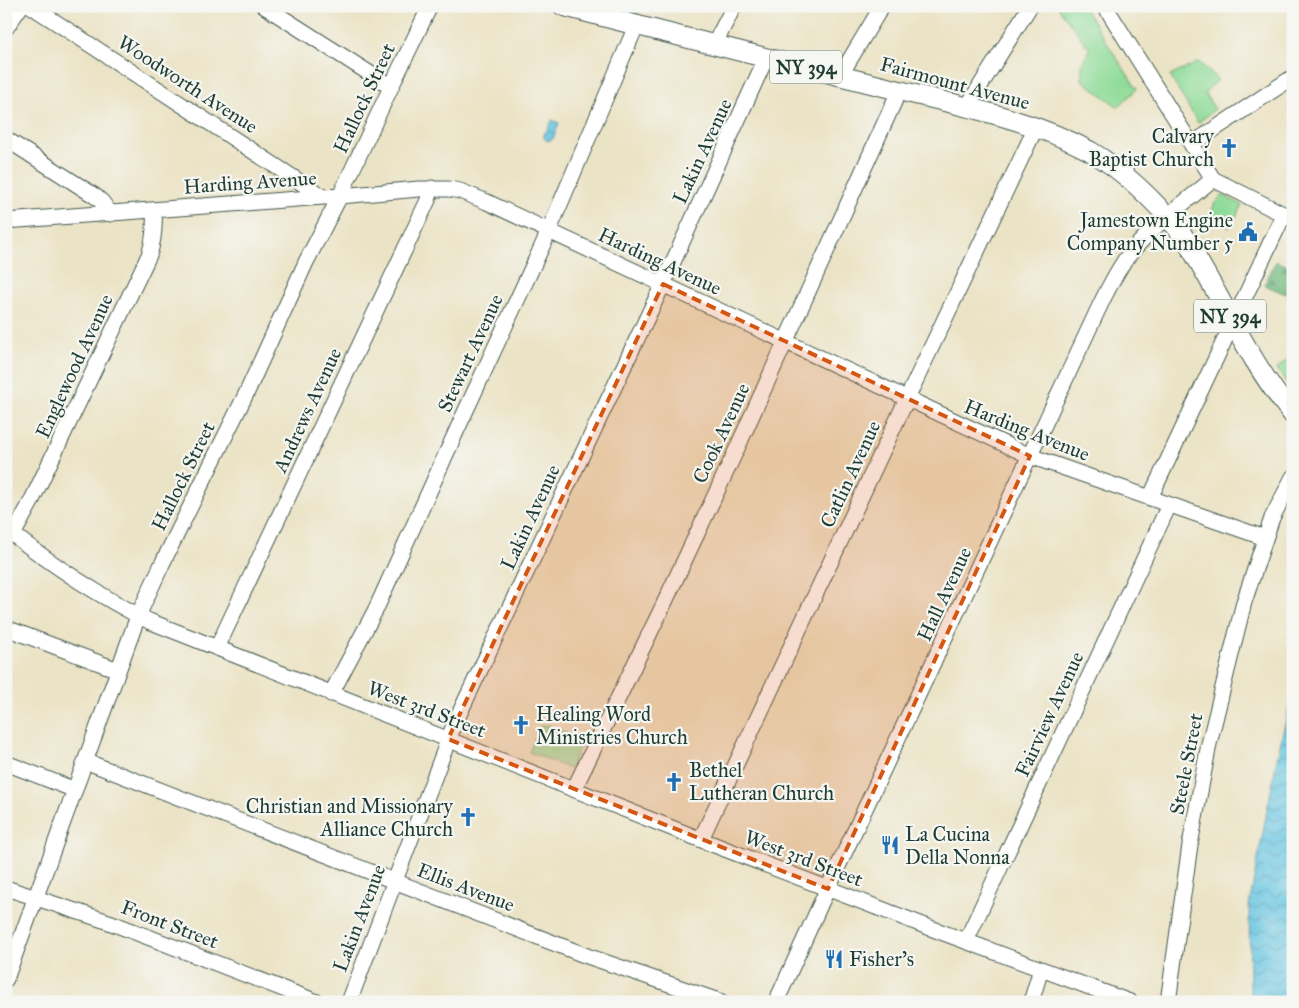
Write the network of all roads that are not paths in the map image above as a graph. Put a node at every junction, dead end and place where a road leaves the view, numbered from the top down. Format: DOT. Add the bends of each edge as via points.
graph roads {
  1 [pos="21,6"];
  2 [pos="31,6"];
  3 [pos="264,6"];
  4 [pos="430,6"];
  5 [pos="734,6"];
  6 [pos="882,6"];
  7 [pos="1030,6"];
  8 [pos="1105,6"];
  9 [pos="572,7"];
  10 [pos="636,26"];
  11 [pos="6,28"];
  12 [pos="714,45"];
  13 [pos="766,58"];
  14 [pos="840,76"];
  15 [pos="1293,77"];
  16 [pos="391,87"];
  17 [pos="899,91"];
  18 [pos="967,107"];
  19 [pos="1036,127"];
  20 [pos="6,139"];
  21 [pos="1192,144"];
  22 [pos="1213,179"];
  23 [pos="432,188"];
  24 [pos="323,196"];
  25 [pos="340,196"];
  26 [pos="154,210"];
  27 [pos="111,214"];
  28 [pos="1168,216"];
  29 [pos="1288,216"];
  30 [pos="6,222"];
  31 [pos="549,231"];
  32 [pos="663,284"];
  33 [pos="1233,321"];
  34 [pos="785,341"];
  35 [pos="907,399"];
  36 [pos="1293,416"];
  37 [pos="1030,456"];
  38 [pos="1293,476"];
  39 [pos="1150,498"];
  40 [pos="1169,505"];
  41 [pos="10,532"];
  42 [pos="1265,538"];
  43 [pos="138,616"];
  44 [pos="6,628"];
  45 [pos="217,648"];
  46 [pos="118,670"];
  47 [pos="331,694"];
  48 [pos="448,739"];
  49 [pos="85,761"];
  50 [pos="6,763"];
  51 [pos="574,789"];
  52 [pos="75,790"];
  53 [pos="701,839"];
  54 [pos="395,881"];
  55 [pos="6,888"];
  56 [pos="828,889"];
  57 [pos="36,898"];
  58 [pos="966,941"];
  59 [pos="1041,969"];
  60 [pos="6,978"];
  61 [pos="308,1000"];
  62 [pos="349,1002"];
  63 [pos="722,1002"];
  64 [pos="776,1002"];
  65 [pos="1031,1002"];
  66 [pos="1130,1002"];
  67 [pos="1168,1002"];
  1 -- 11 [label="street"];
  2 -- 24 [label="street, Woodworth Avenue"];
  3 -- 16 [label="street"];
  4 -- 16 [label="street, Hallock Street"];
  5 -- 12 [label="street"];
  6 -- 14 [label="street"];
  7 -- 18 [label="street"];
  8 -- 21 [label="street"];
  9 -- 10 [label="main road, Fairmount Avenue / NY 394"];
  10 -- 12 [label="main road, Fairmount Avenue / NY 394"];
  10 -- 31 [label="street, Stewart Avenue"];
  12 -- 13 [label="main road, Fairmount Avenue / NY 394"];
  13 -- 14 [label="main road, Fairmount Avenue / NY 394"];
  13 -- 32 [label="street, Lakin Avenue"];
  14 -- 17 [label="main road, Fairmount Avenue / NY 394"];
  15 -- 21 [label="street"];
  16 -- 25 [label="street, Hallock Street"];
  17 -- 18 [label="main road, Fairmount Avenue / NY 394"];
  17 -- 34 [label="street, Cook Avenue"];
  18 -- 19 [label="main road, Fairmount Avenue / NY 394"];
  19 -- 28 [label="main road, Fairmount Avenue / NY 394" via="1107,162"];
  19 -- 35 [label="street, Catlin Avenue"];
  20 -- 27 [label="street" via="95,196"];
  21 -- 22 [label="street"];
  22 -- 28 [label="street"];
  22 -- 29 [label="street"];
  23 -- 25 [label="street, Harding Avenue"];
  23 -- 31 [label="street, Harding Avenue" via="460,191"];
  23 -- 45 [label="street, Andrews Avenue"];
  24 -- 25 [label="street, Harding Avenue"];
  24 -- 26 [label="street, Harding Avenue"];
  25 -- 43 [label="street, Hallock Street"];
  26 -- 27 [label="street, Harding Avenue"];
  26 -- 41 [label="street, Englewood Avenue" via="153,242 149,255 30,504"];
  27 -- 30 [label="street, Harding Avenue"];
  28 -- 33 [label="main road, NY 394"];
  28 -- 37 [label="street, Hall Avenue" via="1133,251 1116,274"];
  29 -- 33 [label="street"];
  31 -- 32 [label="street, Harding Avenue"];
  31 -- 47 [label="street, Stewart Avenue" via="376,609"];
  32 -- 34 [label="street, Harding Avenue"];
  32 -- 48 [label="street, Lakin Avenue"];
  33 -- 36 [label="main road, NY 394"];
  33 -- 39 [label="street"];
  34 -- 35 [label="street, Harding Avenue"];
  34 -- 51 [label="street, Cook Avenue" via="666,600"];
  35 -- 37 [label="street, Harding Avenue"];
  35 -- 53 [label="street, Catlin Avenue"];
  37 -- 39 [label="street, Harding Avenue"];
  37 -- 56 [label="street, Hall Avenue"];
  38 -- 42 [label="street, Steele Street"];
  39 -- 40 [label="street, Harding Avenue"];
  40 -- 42 [label="street, Harding Avenue"];
  40 -- 58 [label="street, Fairview Avenue"];
  41 -- 43 [label="street, West 3rd Street" via="45,558"];
  42 -- 67 [label="street, Steele Street" via="1244,602 1209,744 1190,845"];
  43 -- 45 [label="street, West 3rd Street"];
  43 -- 46 [label="street, Hallock Street"];
  44 -- 46 [label="street"];
  45 -- 47 [label="street, West 3rd Street"];
  46 -- 49 [label="street, Hallock Street"];
  47 -- 48 [label="street, West 3rd Street"];
  48 -- 51 [label="street, West 3rd Street"];
  48 -- 54 [label="street, Lakin Avenue"];
  49 -- 52 [label="street, Hallock Street"];
  49 -- 54 [label="street, Ellis Avenue"];
  50 -- 52 [label="street"];
  51 -- 53 [label="street, West 3rd Street"];
  52 -- 57 [label="street, Hallock Street"];
  53 -- 56 [label="street, West 3rd Street"];
  54 -- 62 [label="street, Lakin Avenue"];
  54 -- 63 [label="street, Ellis Avenue" via="587,956"];
  55 -- 57 [label="street, Front Street"];
  56 -- 58 [label="street, West 3rd Street"];
  56 -- 64 [label="street, Hall Avenue"];
  57 -- 60 [label="street, Hallock Street"];
  57 -- 61 [label="street, Front Street" via="109,922"];
  58 -- 59 [label="street, West 3rd Street"];
  59 -- 65 [label="street"];
  59 -- 66 [label="street, West 3rd Street"];
}
